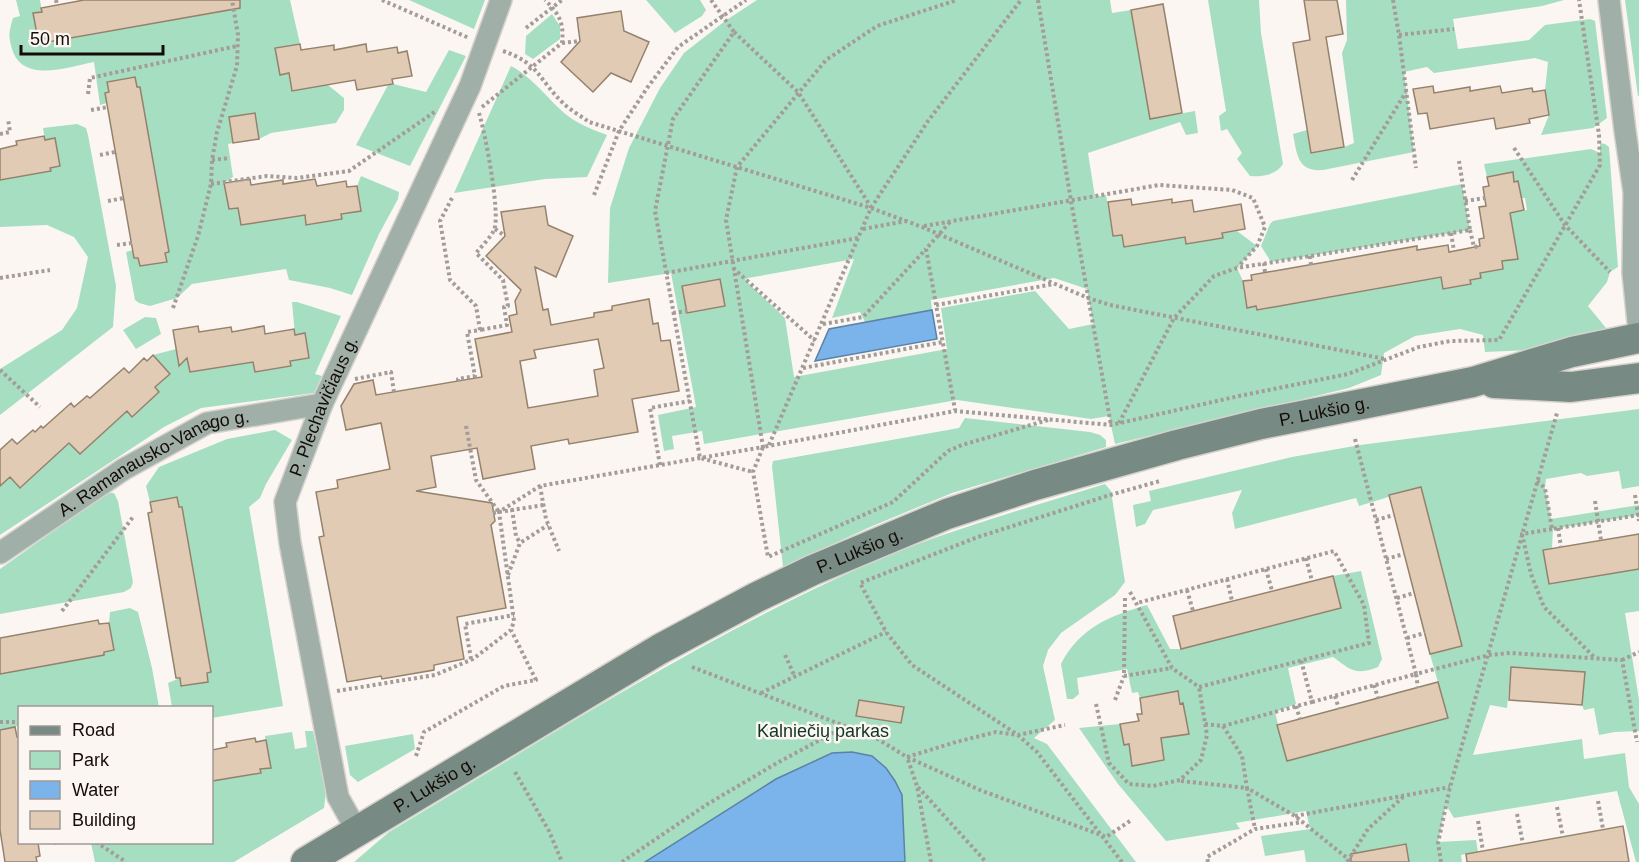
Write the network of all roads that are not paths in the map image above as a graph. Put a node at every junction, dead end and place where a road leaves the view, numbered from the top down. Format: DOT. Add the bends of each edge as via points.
graph roads {
  1 [pos="501,0"];
  2 [pos="1609,0"];
  3 [pos="1636,201"];
  4 [pos="1639,332"];
  5 [pos="1639,338"];
  6 [pos="1639,378"];
  7 [pos="1473,382"];
  8 [pos="322,404"];
  9 [pos="0,553"];
  10 [pos="357,831"];
  11 [pos="306,862"];
  1 -- 8 [label="street, P. Plechavičiaus g." via="470,86"];
  2 -- 3 [label="street"];
  3 -- 4 [label="street" via="1633,273"];
  5 -- 7 [label="main road, P. Lukšio g." via="1572,352"];
  6 -- 7 [label="main road, P. Lukšio g." via="1571,387"];
  7 -- 10 [label="main road, P. Lukšio g." via="1261,424 1169,447 937,518 757,597 670,644"];
  8 -- 9 [label="street, A. Ramanausko-Vanago g." via="207,423 124,469"];
  8 -- 10 [label="street, P. Plechavičiaus g." via="285,502 338,797"];
  10 -- 11 [label="main road, P. Lukšio g."];
}
